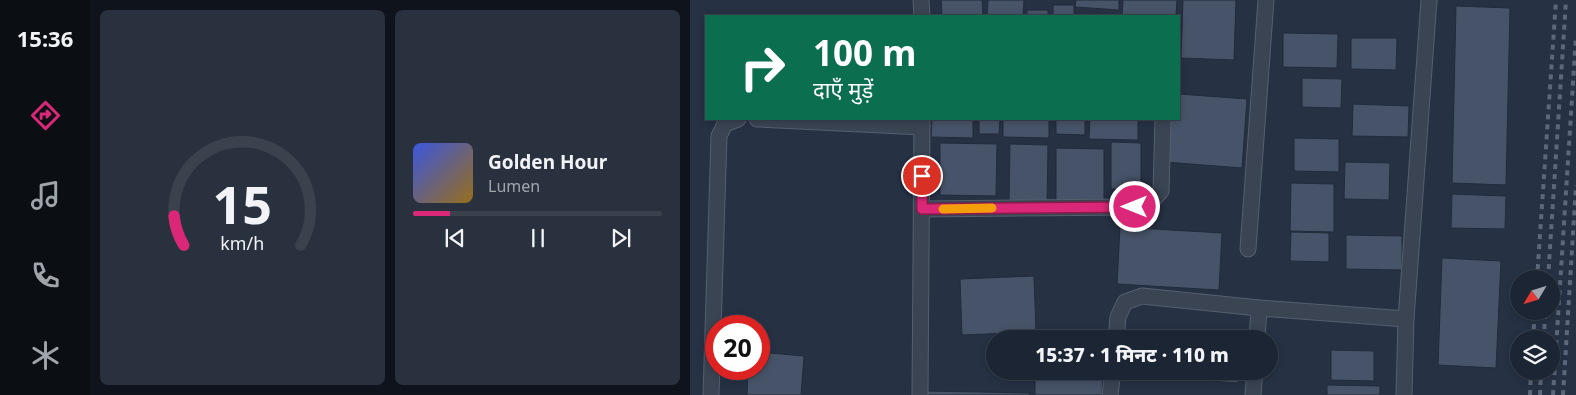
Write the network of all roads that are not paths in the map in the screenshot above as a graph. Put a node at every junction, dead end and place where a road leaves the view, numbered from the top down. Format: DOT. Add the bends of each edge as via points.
graph roads {
  1 [pos="921,0"];
  2 [pos="1266,0"];
  3 [pos="1429,0"];
  4 [pos="922,15"];
  5 [pos="735,120"];
  6 [pos="798,120"];
  7 [pos="1163,120"];
  8 [pos="922,123"];
  9 [pos="922,209"];
  10 [pos="1248,249"];
  11 [pos="1259,308"];
  12 [pos="1406,319"];
  13 [pos="1117,330"];
  14 [pos="1258,330"];
  15 [pos="1112,380"];
  16 [pos="1254,380"];
  17 [pos="711,395"];
  18 [pos="920,395"];
  19 [pos="1110,395"];
  20 [pos="1253,395"];
  21 [pos="1404,395"];
  1 -- 4 [label="street"];
  2 -- 10 [label="street"];
  3 -- 12 [label="street"];
  5 -- 17 [label="street" via="725,124 720,136"];
  6 -- 8 [label="street"];
  7 -- 9 [label="street" via="1161,191 1151,202 1135,207"];
  8 -- 9 [label="street"];
  9 -- 18 [label="street"];
  11 -- 12 [label="street"];
  11 -- 13 [label="street" via="1142,296 1125,302 1118,317"];
  11 -- 14 [label="street"];
  12 -- 21 [label="street"];
  15 -- 19 [label="street"];
  16 -- 20 [label="street"];
}
